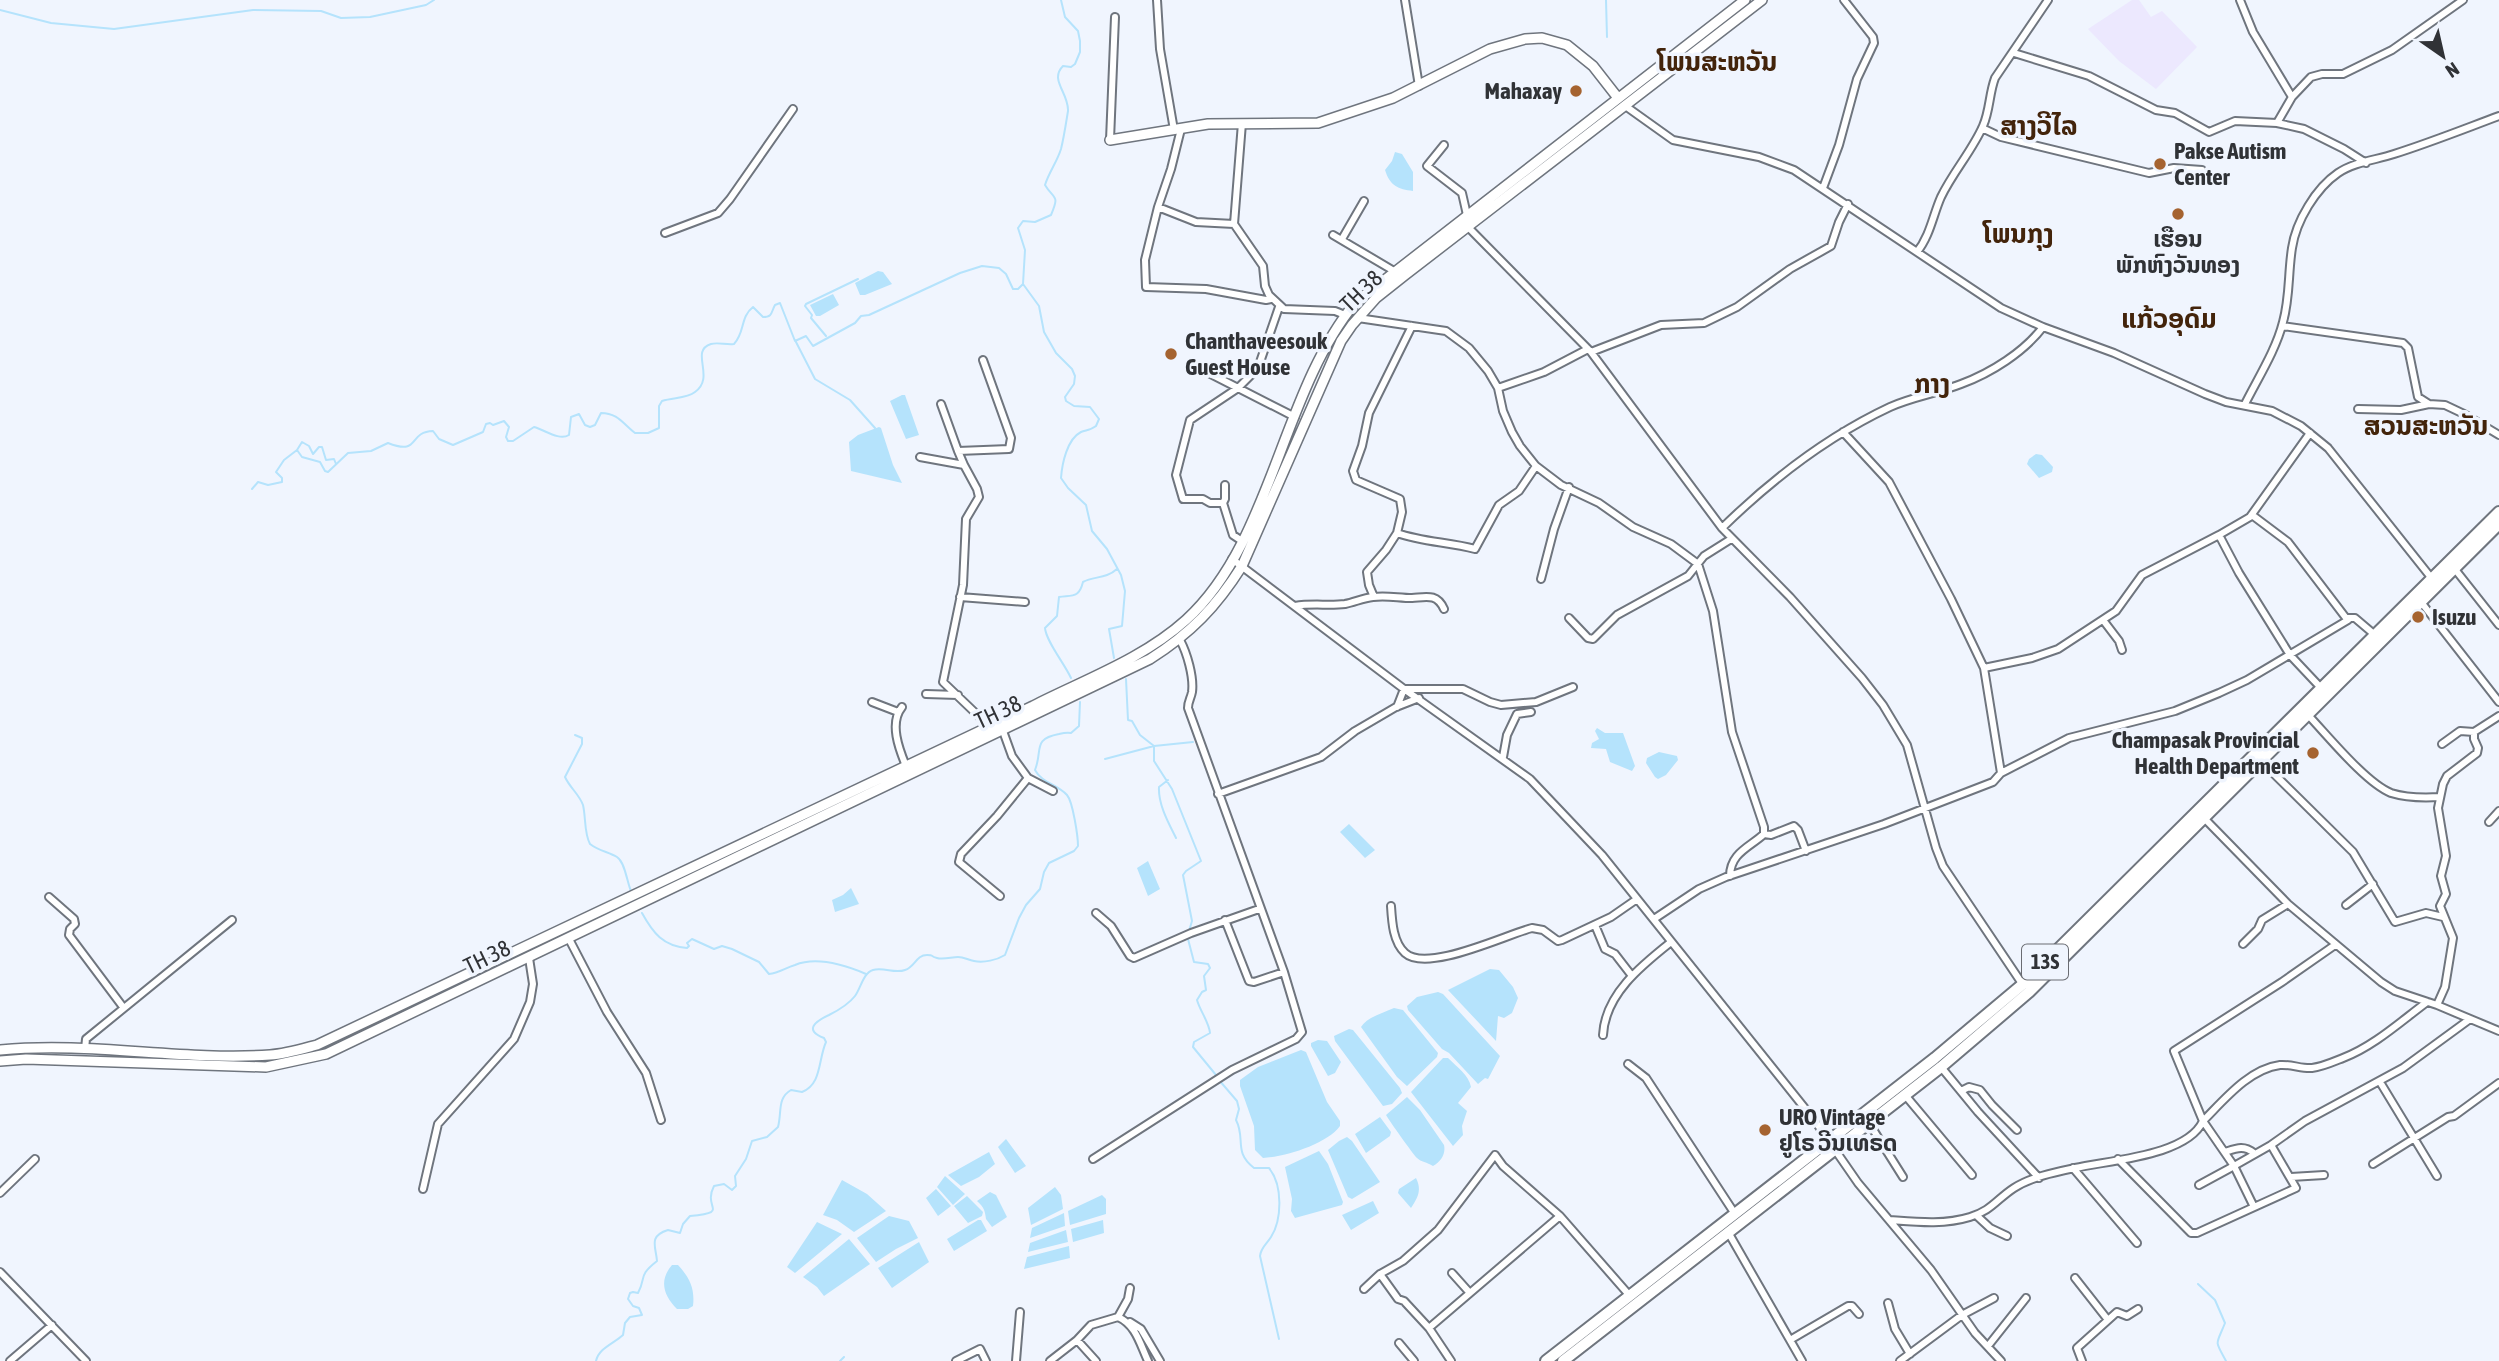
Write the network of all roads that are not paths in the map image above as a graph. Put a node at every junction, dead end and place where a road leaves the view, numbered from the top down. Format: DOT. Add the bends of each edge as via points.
graph roads {
  1 [pos="1157,0"];
  2 [pos="1405,0"];
  3 [pos="1745,0"];
  4 [pos="1762,0"];
  5 [pos="1844,0"];
  6 [pos="2048,0"];
  7 [pos="2240,0"];
  8 [pos="2463,0"];
  9 [pos="1115,17"];
  10 [pos="2014,53"];
  11 [pos="1419,86"];
  12 [pos="2292,97"];
  13 [pos="1621,102"];
  14 [pos="793,109"];
  15 [pos="2499,116"];
  16 [pos="1242,123"];
  17 [pos="2277,123"];
  18 [pos="1982,128"];
  19 [pos="1177,129"];
  20 [pos="1110,140"];
  21 [pos="1444,145"];
  22 [pos="2366,163"];
  23 [pos="2202,170"];
  24 [pos="1824,188"];
  25 [pos="1364,201"];
  26 [pos="1848,204"];
  27 [pos="1158,207"];
  28 [pos="1465,221"];
  29 [pos="1234,224"];
  30 [pos="665,233"];
  31 [pos="1333,234"];
  32 [pos="1342,239"];
  33 [pos="1917,252"];
  34 [pos="1394,271"];
  35 [pos="1271,299"];
  36 [pos="1279,307"];
  37 [pos="1345,316"];
  38 [pos="1358,318"];
  39 [pos="1412,326"];
  40 [pos="2282,326"];
  41 [pos="2043,327"];
  42 [pos="1331,337"];
  43 [pos="1341,341"];
  44 [pos="1589,350"];
  45 [pos="983,360"];
  46 [pos="1197,367"];
  47 [pos="1238,388"];
  48 [pos="1498,388"];
  49 [pos="941,404"];
  50 [pos="2245,404"];
  51 [pos="2429,404"];
  52 [pos="2358,409"];
  53 [pos="1295,417"];
  54 [pos="1843,432"];
  55 [pos="2310,433"];
  56 [pos="2499,435"];
  57 [pos="958,451"];
  58 [pos="920,457"];
  59 [pos="964,465"];
  60 [pos="1536,466"];
  61 [pos="1225,485"];
  62 [pos="1569,487"];
  63 [pos="1223,503"];
  64 [pos="2499,512"];
  65 [pos="2252,515"];
  66 [pos="2499,524"];
  67 [pos="1722,528"];
  68 [pos="1397,533"];
  69 [pos="2219,535"];
  70 [pos="1731,539"];
  71 [pos="1242,541"];
  72 [pos="1232,559"];
  73 [pos="1698,564"];
  74 [pos="1242,566"];
  75 [pos="2454,568"];
  76 [pos="1541,579"];
  77 [pos="2434,581"];
  78 [pos="960,597"];
  79 [pos="1374,597"];
  80 [pos="1026,602"];
  81 [pos="2421,602"];
  82 [pos="1296,606"];
  83 [pos="1444,609"];
  84 [pos="1569,618"];
  85 [pos="2103,620"];
  86 [pos="2348,620"];
  87 [pos="2499,625"];
  88 [pos="2378,638"];
  89 [pos="1180,640"];
  90 [pos="2122,650"];
  91 [pos="2290,655"];
  92 [pos="1984,668"];
  93 [pos="1573,687"];
  94 [pos="1404,689"];
  95 [pos="2322,689"];
  96 [pos="926,694"];
  97 [pos="958,695"];
  98 [pos="1419,698"];
  99 [pos="872,702"];
  100 [pos="2499,702"];
  101 [pos="1396,707"];
  102 [pos="1035,711"];
  103 [pos="1531,712"];
  104 [pos="2308,715"];
  105 [pos="2499,716"];
  106 [pos="989,726"];
  107 [pos="1003,731"];
  108 [pos="2474,732"];
  109 [pos="2442,744"];
  110 [pos="1503,757"];
  111 [pos="2262,762"];
  112 [pos="906,766"];
  113 [pos="2001,774"];
  114 [pos="1028,778"];
  115 [pos="1053,790"];
  116 [pos="1218,794"];
  117 [pos="2440,797"];
  118 [pos="1926,809"];
  119 [pos="2499,811"];
  120 [pos="2200,814"];
  121 [pos="2488,822"];
  122 [pos="1764,834"];
  123 [pos="1806,851"];
  124 [pos="727,858"];
  125 [pos="1730,876"];
  126 [pos="2373,884"];
  127 [pos="1000,896"];
  128 [pos="48,897"];
  129 [pos="1637,899"];
  130 [pos="2288,904"];
  131 [pos="2346,905"];
  132 [pos="1391,906"];
  133 [pos="1259,909"];
  134 [pos="1096,913"];
  135 [pos="2443,917"];
  136 [pos="1654,919"];
  137 [pos="232,920"];
  138 [pos="1225,920"];
  139 [pos="1595,925"];
  140 [pos="569,939"];
  141 [pos="1671,942"];
  142 [pos="2243,944"];
  143 [pos="2335,945"];
  144 [pos="529,958"];
  145 [pos="1284,972"];
  146 [pos="1632,976"];
  147 [pos="2026,988"];
  148 [pos="2427,1002"];
  149 [pos="2437,1004"];
  150 [pos="123,1007"];
  151 [pos="2470,1019"];
  152 [pos="2499,1021"];
  153 [pos="2490,1026"];
  154 [pos="2499,1031"];
  155 [pos="1603,1035"];
  156 [pos="85,1049"];
  157 [pos="0,1050"];
  158 [pos="1953,1050"];
  159 [pos="0,1061"];
  160 [pos="1628,1064"];
  161 [pos="1941,1067"];
  162 [pos="2380,1082"];
  163 [pos="2499,1083"];
  164 [pos="1961,1091"];
  165 [pos="1905,1095"];
  166 [pos="662,1120"];
  167 [pos="2203,1121"];
  168 [pos="1869,1123"];
  169 [pos="2017,1130"];
  170 [pos="2413,1138"];
  171 [pos="1832,1145"];
  172 [pos="2271,1145"];
  173 [pos="2225,1152"];
  174 [pos="2254,1153"];
  175 [pos="35,1159"];
  176 [pos="1093,1159"];
  177 [pos="2118,1159"];
  178 [pos="2373,1164"];
  179 [pos="2234,1167"];
  180 [pos="2073,1168"];
  181 [pos="1972,1175"];
  182 [pos="2323,1175"];
  183 [pos="2437,1176"];
  184 [pos="1903,1177"];
  185 [pos="2291,1177"];
  186 [pos="2039,1178"];
  187 [pos="2199,1185"];
  188 [pos="423,1189"];
  189 [pos="0,1194"];
  190 [pos="2254,1207"];
  191 [pos="1735,1214"];
  192 [pos="1976,1215"];
  193 [pos="1560,1216"];
  194 [pos="1890,1220"];
  195 [pos="1726,1228"];
  196 [pos="2007,1236"];
  197 [pos="2137,1243"];
  198 [pos="0,1272"];
  199 [pos="1452,1273"];
  200 [pos="1380,1274"];
  201 [pos="2075,1278"];
  202 [pos="1130,1288"];
  203 [pos="1363,1289"];
  204 [pos="1469,1292"];
  205 [pos="1630,1296"];
  206 [pos="1994,1298"];
  207 [pos="2026,1298"];
  208 [pos="1888,1303"];
  209 [pos="2138,1309"];
  210 [pos="1020,1312"];
  211 [pos="1859,1314"];
  212 [pos="1962,1315"];
  213 [pos="1118,1317"];
  214 [pos="2108,1320"];
  215 [pos="1128,1322"];
  216 [pos="52,1325"];
  217 [pos="1429,1328"];
  218 [pos="1077,1340"];
  219 [pos="1790,1340"];
  220 [pos="1399,1343"];
  221 [pos="1987,1346"];
  222 [pos="1910,1354"];
  223 [pos="10,1361"];
  224 [pos="86,1361"];
  225 [pos="956,1361"];
  226 [pos="986,1361"];
  227 [pos="1016,1361"];
  228 [pos="1050,1361"];
  229 [pos="1096,1361"];
  230 [pos="1148,1361"];
  231 [pos="1160,1361"];
  232 [pos="1414,1361"];
  233 [pos="1451,1361"];
  234 [pos="1546,1361"];
  235 [pos="1563,1361"];
  236 [pos="1802,1361"];
  237 [pos="1900,1361"];
  238 [pos="2000,1361"];
  239 [pos="2082,1361"];
  1 -- 19 [label="street" via="1160,49"];
  2 -- 11 [label="street"];
  3 -- 13 [label="street, TH 38"];
  4 -- 13 [label="street, TH 38"];
  5 -- 24 [label="street" via="1874,43 1857,79"];
  6 -- 10 [label="street"];
  7 -- 12 [label="street" via="2253,32"];
  8 -- 12 [label="street" via="2392,50 2343,74 2311,77"];
  9 -- 20 [label="street"];
  10 -- 17 [label="street" via="2089,76 2209,132 2235,121"];
  10 -- 18 [label="street" via="1995,78"];
  11 -- 13 [label="street" via="1490,49 1542,37 1579,54"];
  11 -- 16 [label="street" via="1318,123"];
  12 -- 17 [label="street"];
  13 -- 24 [label="street" via="1673,140 1775,162"];
  13 -- 28 [label="street, TH 38"];
  14 -- 30 [label="street" via="718,214"];
  15 -- 22 [label="street"];
  16 -- 19 [label="street"];
  16 -- 29 [label="street"];
  17 -- 22 [label="street" via="2304,129"];
  18 -- 23 [label="street" via="2001,137 2149,173 2174,168"];
  18 -- 33 [label="street" via="1940,199"];
  19 -- 20 [label="street"];
  19 -- 27 [label="street" via="1171,169"];
  21 -- 28 [label="street" via="1427,166 1462,193"];
  22 -- 40 [label="street" via="2336,174 2300,223 2292,246 2290,295"];
  24 -- 26 [label="street"];
  25 -- 32 [label="street"];
  26 -- 33 [label="street"];
  26 -- 44 [label="street" via="1831,246 1737,307 1704,323 1661,325"];
  27 -- 29 [label="street" via="1196,222"];
  27 -- 35 [label="street" via="1145,260 1146,287 1189,287"];
  28 -- 34 [label="street, TH 38"];
  28 -- 38 [label="street, TH 38"];
  28 -- 44 [label="street"];
  29 -- 35 [label="street" via="1263,265"];
  31 -- 32 [label="street"];
  32 -- 34 [label="street"];
  33 -- 41 [label="street" via="1993,303"];
  34 -- 37 [label="street, TH 38"];
  35 -- 36 [label="street"];
  36 -- 37 [label="street" via="1335,311"];
  36 -- 47 [label="street" via="1259,365"];
  37 -- 42 [label="street, TH 38"];
  38 -- 39 [label="street"];
  38 -- 43 [label="street, TH 38"];
  39 -- 48 [label="street" via="1446,331 1481,361"];
  39 -- 68 [label="street" via="1369,414 1353,471 1356,480 1400,499"];
  40 -- 50 [label="street"];
  40 -- 51 [label="street" via="2403,343 2418,397"];
  41 -- 50 [label="street" via="2205,394"];
  41 -- 54 [label="street" via="2030,342 1982,375 1891,406"];
  42 -- 43 [label="street"];
  42 -- 53 [label="street, TH 38"];
  43 -- 74 [label="street, TH 38"];
  44 -- 48 [label="street"];
  44 -- 67 [label="street"];
  45 -- 57 [label="street" via="1011,446"];
  46 -- 47 [label="street"];
  47 -- 53 [label="street"];
  47 -- 63 [label="street" via="1189,420 1176,475 1182,499"];
  48 -- 60 [label="street" via="1512,432"];
  49 -- 57 [label="street"];
  50 -- 55 [label="street" via="2272,411"];
  51 -- 52 [label="street" via="2401,410"];
  51 -- 56 [label="street" via="2445,405"];
  53 -- 71 [label="street, TH 38"];
  54 -- 67 [label="street" via="1784,471"];
  54 -- 92 [label="street" via="1889,482"];
  55 -- 65 [label="street"];
  55 -- 77 [label="street" via="2334,455"];
  57 -- 59 [label="street"];
  58 -- 59 [label="street"];
  59 -- 78 [label="street" via="979,497 966,519"];
  60 -- 62 [label="street"];
  60 -- 68 [label="street" via="1519,491 1499,505 1475,549 1417,541"];
  61 -- 63 [label="street"];
  62 -- 73 [label="street"];
  62 -- 76 [label="street"];
  63 -- 71 [label="street" via="1233,535"];
  64 -- 77 [label="highway, 13S"];
  65 -- 69 [label="street"];
  65 -- 86 [label="street" via="2288,542"];
  66 -- 75 [label="highway, 13S"];
  67 -- 70 [label="street"];
  68 -- 79 [label="street" via="1367,572"];
  69 -- 85 [label="street" via="2142,575 2116,611"];
  69 -- 91 [label="street"];
  70 -- 73 [label="street"];
  70 -- 118 [label="street" via="1790,597 1883,705 1907,745"];
  71 -- 72 [label="street, TH 38"];
  72 -- 74 [label="street"];
  72 -- 102 [label="street, TH 38" via="1203,602 1172,632"];
  73 -- 84 [label="street" via="1688,576 1617,615 1593,639"];
  73 -- 122 [label="street" via="1713,611 1732,732"];
  74 -- 82 [label="street"];
  74 -- 89 [label="street, TH 38" via="1210,611"];
  75 -- 77 [label="highway, 13S"];
  75 -- 87 [label="street"];
  77 -- 81 [label="highway, 13S"];
  77 -- 88 [label="highway, 13S"];
  78 -- 80 [label="street"];
  78 -- 97 [label="street" via="943,682"];
  79 -- 82 [label="street" via="1347,604"];
  79 -- 83 [label="street" via="1432,596"];
  81 -- 88 [label="highway, 13S"];
  81 -- 100 [label="street"];
  82 -- 94 [label="street"];
  85 -- 90 [label="street"];
  85 -- 92 [label="street" via="2047,654"];
  86 -- 88 [label="street" via="2355,618"];
  86 -- 91 [label="street"];
  88 -- 95 [label="highway, 13S"];
  88 -- 104 [label="highway, 13S"];
  89 -- 102 [label="street, TH 38" via="1125,673"];
  89 -- 116 [label="street" via="1190,671 1188,708"];
  91 -- 95 [label="street"];
  91 -- 113 [label="street" via="2202,701 2069,738"];
  92 -- 113 [label="street"];
  93 -- 94 [label="street" via="1536,702 1501,705 1463,689"];
  94 -- 98 [label="street"];
  94 -- 101 [label="street"];
  95 -- 120 [label="highway, 13S"];
  96 -- 97 [label="street"];
  97 -- 106 [label="street"];
  98 -- 101 [label="street"];
  98 -- 110 [label="street"];
  99 -- 112 [label="street" via="900,710 896,731"];
  101 -- 116 [label="street" via="1321,757"];
  102 -- 106 [label="street, TH 38"];
  102 -- 107 [label="street, TH 38"];
  103 -- 110 [label="street" via="1517,714"];
  104 -- 111 [label="highway, 13S"];
  104 -- 117 [label="street" via="2389,792"];
  105 -- 108 [label="street"];
  106 -- 112 [label="street, TH 38"];
  107 -- 114 [label="street" via="1012,756"];
  107 -- 124 [label="street, TH 38"];
  108 -- 109 [label="street" via="2459,731"];
  108 -- 117 [label="street" via="2477,753 2447,776"];
  110 -- 129 [label="street" via="1561,810"];
  111 -- 120 [label="highway, 13S"];
  111 -- 126 [label="street" via="2354,852"];
  112 -- 124 [label="street, TH 38"];
  113 -- 118 [label="street" via="1993,782"];
  114 -- 115 [label="street"];
  114 -- 127 [label="street" via="961,854 959,863"];
  116 -- 133 [label="street"];
  117 -- 135 [label="street" via="2446,856 2441,876 2446,894 2440,906"];
  118 -- 123 [label="street"];
  118 -- 147 [label="street" via="1943,866"];
  119 -- 121 [label="street"];
  120 -- 130 [label="street"];
  120 -- 147 [label="highway, 13S"];
  122 -- 123 [label="street" via="1794,826"];
  122 -- 125 [label="street" via="1738,854"];
  123 -- 125 [label="street"];
  124 -- 140 [label="street, TH 38"];
  124 -- 156 [label="street, TH 38" via="317,1045 273,1055 231,1056"];
  125 -- 136 [label="street"];
  126 -- 131 [label="street"];
  126 -- 135 [label="street" via="2395,922 2426,913"];
  128 -- 150 [label="street" via="74,919 69,935"];
  129 -- 136 [label="street"];
  129 -- 139 [label="street"];
  130 -- 142 [label="street" via="2262,920"];
  130 -- 143 [label="street"];
  132 -- 139 [label="street" via="1398,944 1404,953 1419,960 1446,957 1532,928 1558,940"];
  133 -- 138 [label="street"];
  133 -- 145 [label="street"];
  134 -- 138 [label="street" via="1134,958"];
  135 -- 149 [label="street" via="2453,938 2445,987"];
  136 -- 141 [label="street"];
  137 -- 150 [label="street"];
  138 -- 145 [label="street" via="1249,981"];
  139 -- 146 [label="street" via="1605,948"];
  140 -- 144 [label="street, TH 38"];
  140 -- 166 [label="street" via="646,1073"];
  141 -- 146 [label="street"];
  141 -- 171 [label="street"];
  143 -- 148 [label="street" via="2395,991"];
  143 -- 167 [label="street" via="2174,1051"];
  144 -- 159 [label="street, TH 38" via="361,1039 299,1061 266,1067"];
  144 -- 188 [label="street" via="533,984 522,1022 514,1039 438,1124"];
  145 -- 176 [label="street" via="1302,1026 1300,1036 1218,1078"];
  146 -- 155 [label="street" via="1605,1019"];
  147 -- 158 [label="highway, 13S"];
  148 -- 149 [label="street"];
  148 -- 167 [label="street" via="2346,1057 2310,1069 2287,1065 2265,1069"];
  149 -- 151 [label="street"];
  150 -- 156 [label="street" via="86,1039"];
  151 -- 153 [label="street"];
  151 -- 162 [label="street"];
  152 -- 153 [label="street"];
  153 -- 154 [label="street"];
  156 -- 157 [label="street, TH 38"];
  158 -- 161 [label="highway, 13S"];
  158 -- 171 [label="highway, 13S"];
  160 -- 191 [label="street" via="1646,1078"];
  161 -- 164 [label="street"];
  161 -- 165 [label="highway, 13S"];
  162 -- 170 [label="street"];
  162 -- 172 [label="street" via="2305,1121"];
  163 -- 170 [label="street" via="2454,1116"];
  164 -- 169 [label="street" via="1969,1087 1980,1090"];
  164 -- 186 [label="street"];
  165 -- 168 [label="highway, 13S"];
  165 -- 181 [label="street"];
  167 -- 173 [label="street"];
  167 -- 177 [label="street" via="2195,1133 2166,1149"];
  168 -- 171 [label="highway, 13S"];
  168 -- 184 [label="street"];
  170 -- 178 [label="street"];
  170 -- 183 [label="street"];
  171 -- 191 [label="highway, 13S"];
  171 -- 194 [label="street"];
  171 -- 195 [label="highway, 13S"];
  172 -- 174 [label="street"];
  172 -- 185 [label="street"];
  173 -- 174 [label="street" via="2239,1147"];
  173 -- 179 [label="street"];
  174 -- 179 [label="street"];
  175 -- 189 [label="street"];
  177 -- 180 [label="street"];
  177 -- 190 [label="street" via="2194,1234"];
  179 -- 187 [label="street"];
  179 -- 190 [label="street"];
  180 -- 186 [label="street"];
  180 -- 197 [label="street"];
  182 -- 185 [label="street"];
  185 -- 190 [label="street" via="2296,1188"];
  186 -- 192 [label="street" via="2019,1185"];
  191 -- 195 [label="highway, 13S"];
  192 -- 194 [label="street" via="1945,1223"];
  192 -- 196 [label="street"];
  193 -- 200 [label="street" via="1495,1155 1438,1230"];
  193 -- 204 [label="street"];
  193 -- 205 [label="street"];
  194 -- 212 [label="street"];
  195 -- 205 [label="highway, 13S"];
  195 -- 219 [label="street"];
  195 -- 235 [label="highway, 13S"];
  198 -- 216 [label="street"];
  199 -- 204 [label="street"];
  200 -- 203 [label="street"];
  200 -- 217 [label="street"];
  201 -- 214 [label="street"];
  202 -- 213 [label="street"];
  204 -- 217 [label="street"];
  205 -- 234 [label="highway, 13S"];
  206 -- 212 [label="street"];
  207 -- 221 [label="street"];
  208 -- 222 [label="street" via="1895,1329"];
  209 -- 214 [label="street" via="2127,1315 2118,1312"];
  210 -- 227 [label="street"];
  211 -- 219 [label="street" via="1848,1306"];
  212 -- 221 [label="street"];
  212 -- 222 [label="street"];
  213 -- 215 [label="street"];
  213 -- 218 [label="street" via="1091,1325"];
  214 -- 239 [label="street" via="2077,1348"];
  215 -- 230 [label="street"];
  215 -- 231 [label="street" via="1141,1329"];
  216 -- 223 [label="street"];
  216 -- 224 [label="street"];
  217 -- 233 [label="street"];
  218 -- 228 [label="street"];
  218 -- 229 [label="street"];
  219 -- 236 [label="street"];
  220 -- 232 [label="street"];
  221 -- 238 [label="street"];
  222 -- 237 [label="street"];
  225 -- 226 [label="street" via="980,1349"];
}
